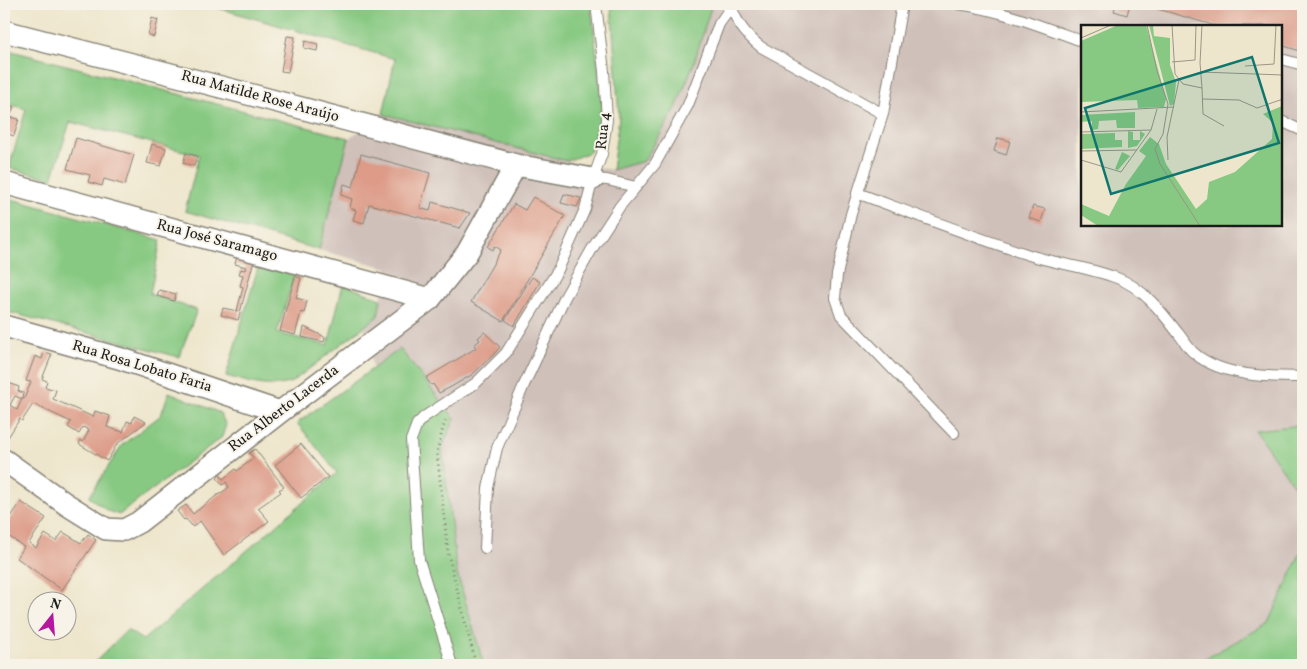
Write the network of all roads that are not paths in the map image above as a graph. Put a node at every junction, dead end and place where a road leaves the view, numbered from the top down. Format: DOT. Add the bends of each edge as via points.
graph roads {
  1 [pos="596,4"];
  2 [pos="902,4"];
  3 [pos="958,4"];
  4 [pos="731,5"];
  5 [pos="4,31"];
  6 [pos="1081,41"];
  7 [pos="1282,59"];
  8 [pos="1303,65"];
  9 [pos="883,114"];
  10 [pos="1282,121"];
  11 [pos="1303,131"];
  12 [pos="516,165"];
  13 [pos="593,179"];
  14 [pos="4,183"];
  15 [pos="636,187"];
  16 [pos="857,193"];
  17 [pos="430,299"];
  18 [pos="4,326"];
  19 [pos="1303,377"];
  20 [pos="280,412"];
  21 [pos="954,433"];
  22 [pos="4,460"];
  23 [pos="485,548"];
  24 [pos="452,665"];
  1 -- 13 [label="lane, Rua 4" via="608,120 602,154"];
  2 -- 9 [label="lane"];
  3 -- 6 [label="lane" via="1016,17"];
  4 -- 9 [label="lane" via="741,28 761,47"];
  4 -- 15 [label="lane" via="720,24 688,105 655,164"];
  5 -- 12 [label="street, Rua Matilde Rose Araújo"];
  7 -- 8 [label="lane"];
  9 -- 16 [label="lane"];
  10 -- 11 [label="lane"];
  12 -- 13 [label="street"];
  12 -- 17 [label="street, Rua Alberto Lacerda" via="467,253"];
  13 -- 15 [label="lane"];
  13 -- 24 [label="lane, Rua 4" via="585,208 558,270 506,353 476,383 424,417 417,424 411,440 419,560"];
  14 -- 17 [label="street, Rua José Saramago"];
  15 -- 23 [label="lane" via="592,248 565,297 497,448 488,488"];
  16 -- 19 [label="lane" via="1030,255 1118,278 1143,293 1194,353 1208,362 1229,370 1269,377"];
  16 -- 21 [label="lane" via="836,275 835,298 841,315"];
  17 -- 20 [label="street, Rua Alberto Lacerda"];
  18 -- 20 [label="street, Rua Rosa Lobato Faria" via="122,359"];
  20 -- 22 [label="street, Rua Alberto Lacerda" via="139,522 124,530 106,529"];
}
